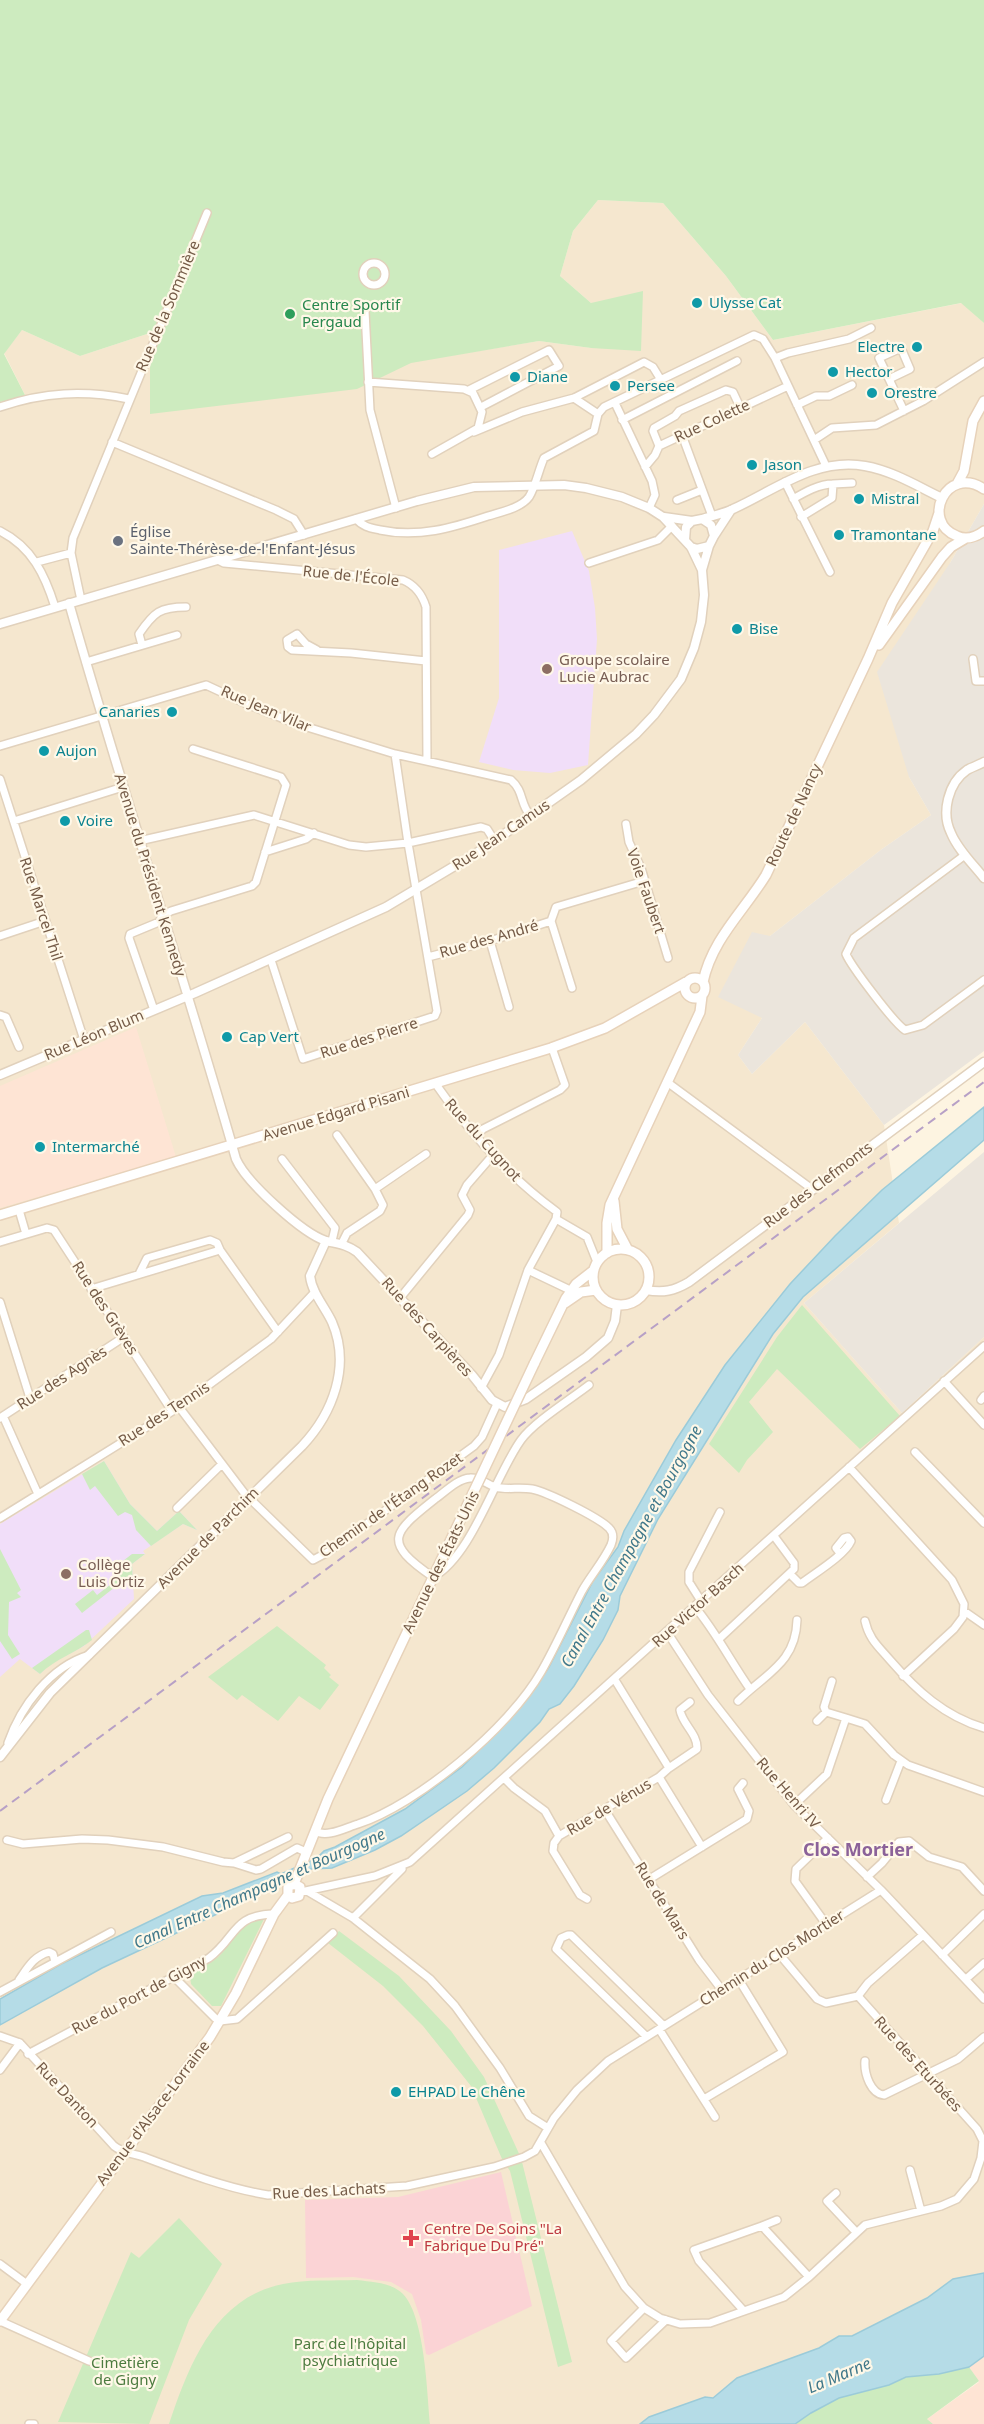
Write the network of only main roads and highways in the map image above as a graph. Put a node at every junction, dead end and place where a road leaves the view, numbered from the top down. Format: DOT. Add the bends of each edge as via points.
graph roads {
  1 [pos="984,400"];
  2 [pos="957,484"];
  3 [pos="984,489"];
  4 [pos="939,513"];
  5 [pos="984,531"];
  6 [pos="966,538"];
  7 [pos="868,659"];
  8 [pos="695,980"];
  9 [pos="664,994"];
  10 [pos="689,995"];
  11 [pos="702,996"];
  12 [pos="696,1021"];
  13 [pos="614,1196"];
  14 [pos="0,1215"];
  15 [pos="628,1250"];
  16 [pos="607,1253"];
  17 [pos="596,1266"];
  18 [pos="596,1290"];
  19 [pos="561,1306"];
  20 [pos="320,1817"];
  21 [pos="294,1881"];
  22 [pos="288,1895"];
  23 [pos="0,2321"];
  1 -- 2 [label="main road" via="973,422 964,471"];
  2 -- 3 [label="main road" via="974,483"];
  2 -- 4 [label="main road, Route de Nancy" via="942,498"];
  4 -- 6 [label="main road" via="948,531"];
  4 -- 7 [label="main road, Route de Nancy"];
  5 -- 6 [label="main road, Route de Nancy"];
  6 -- 7 [label="main road, Route de Nancy" via="942,557"];
  7 -- 8 [label="main road, Route de Nancy" via="766,875 720,937"];
  8 -- 9 [label="main road, Avenue Edgard Pisani"];
  8 -- 10 [label="main road"];
  8 -- 11 [label="main road" via="705,990"];
  9 -- 10 [label="main road, Avenue Edgard Pisani"];
  9 -- 14 [label="main road, Avenue Edgard Pisani" via="605,1028 552,1048"];
  10 -- 11 [label="main road, Avenue Edgard Pisani"];
  10 -- 12 [label="main road" via="697,1010"];
  11 -- 12 [label="main road"];
  12 -- 13 [label="main road"];
  13 -- 15 [label="main road" via="617,1229"];
  13 -- 16 [label="main road" via="607,1223"];
  15 -- 16 [label="main road"];
  15 -- 18 [label="main road" via="645,1262 649,1276 646,1290 631,1303 617,1305"];
  16 -- 17 [label="main road"];
  17 -- 18 [label="main road"];
  17 -- 19 [label="main road, Avenue des États-Unis" via="570,1290"];
  18 -- 19 [label="main road" via="581,1292"];
  19 -- 20 [label="main road, Avenue des États-Unis, bridge"];
  20 -- 21 [label="main road, Avenue d'Alsace-Lorraine"];
  21 -- 22 [label="main road, Avenue d'Alsace-Lorraine" via="287,1889"];
  21 -- 22 [label="main road" via="304,1891 295,1898"];
  22 -- 23 [label="main road, Avenue d'Alsace-Lorraine" via="274,1914 220,2021"];
}
